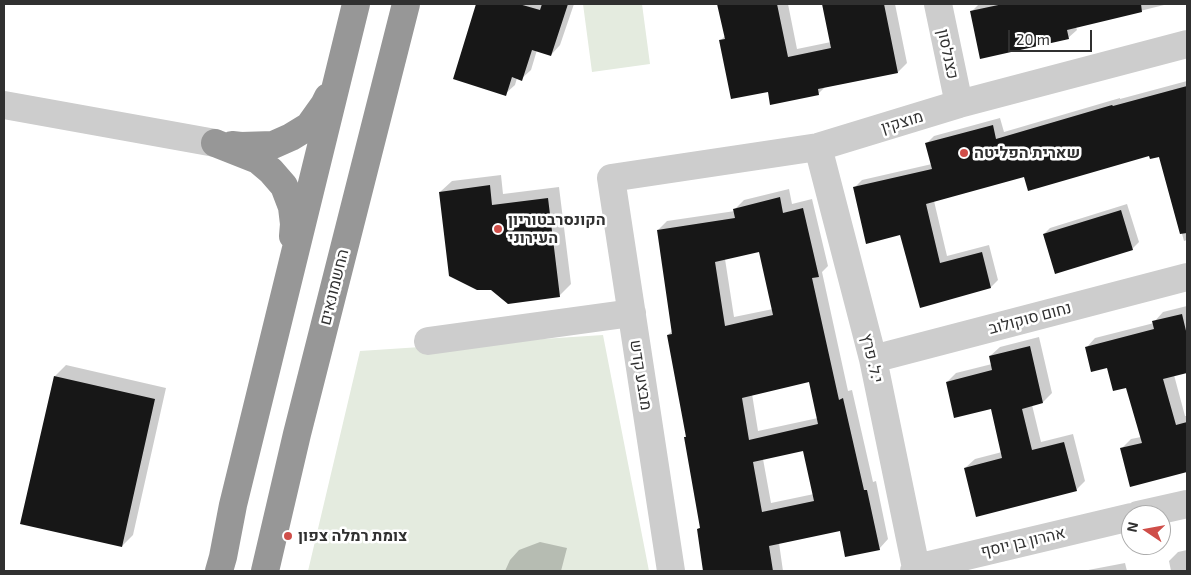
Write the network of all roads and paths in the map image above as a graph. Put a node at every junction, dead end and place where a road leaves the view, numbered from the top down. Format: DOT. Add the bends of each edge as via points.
graph roads {
  1 [pos="356,4"];
  2 [pos="406,4"];
  3 [pos="938,4"];
  4 [pos="1187,44"];
  5 [pos="340,71"];
  6 [pos="959,104"];
  7 [pos="4,105"];
  8 [pos="215,144"];
  9 [pos="818,147"];
  10 [pos="612,178"];
  11 [pos="1187,276"];
  12 [pos="286,291"];
  13 [pos="632,313"];
  14 [pos="428,341"];
  15 [pos="873,359"];
  16 [pos="1187,504"];
  17 [pos="1171,508"];
  18 [pos="1121,519"];
  19 [pos="222,566"];
  20 [pos="915,569"];
  21 [pos="265,571"];
  22 [pos="671,571"];
  1 -- 5 [label="highway"];
  2 -- 21 [label="highway, החשמונאים" via="296,434"];
  3 -- 6 [label="street, כצנלסון"];
  4 -- 6 [label="street, מוצקין"];
  5 -- 8 [label="highway" via="324,105 309,126 291,137 272,145"];
  5 -- 12 [label="highway"];
  6 -- 9 [label="street, מוצקין"];
  7 -- 8 [label="street"];
  8 -- 12 [label="highway" via="258,160 284,186 294,224"];
  9 -- 10 [label="street, מוצקין"];
  9 -- 15 [label="street, י.ל. פרץ"];
  10 -- 13 [label="street, מבצע קדש"];
  11 -- 15 [label="street, נחום סוקולוב"];
  12 -- 19 [label="highway" via="233,505"];
  13 -- 14 [label="street"];
  13 -- 22 [label="street, מבצע קדש"];
  15 -- 20 [label="street, י.ל. פרץ"];
  16 -- 17 [label="street"];
  18 -- 20 [label="street, אהרון בן יוסף"];
}
